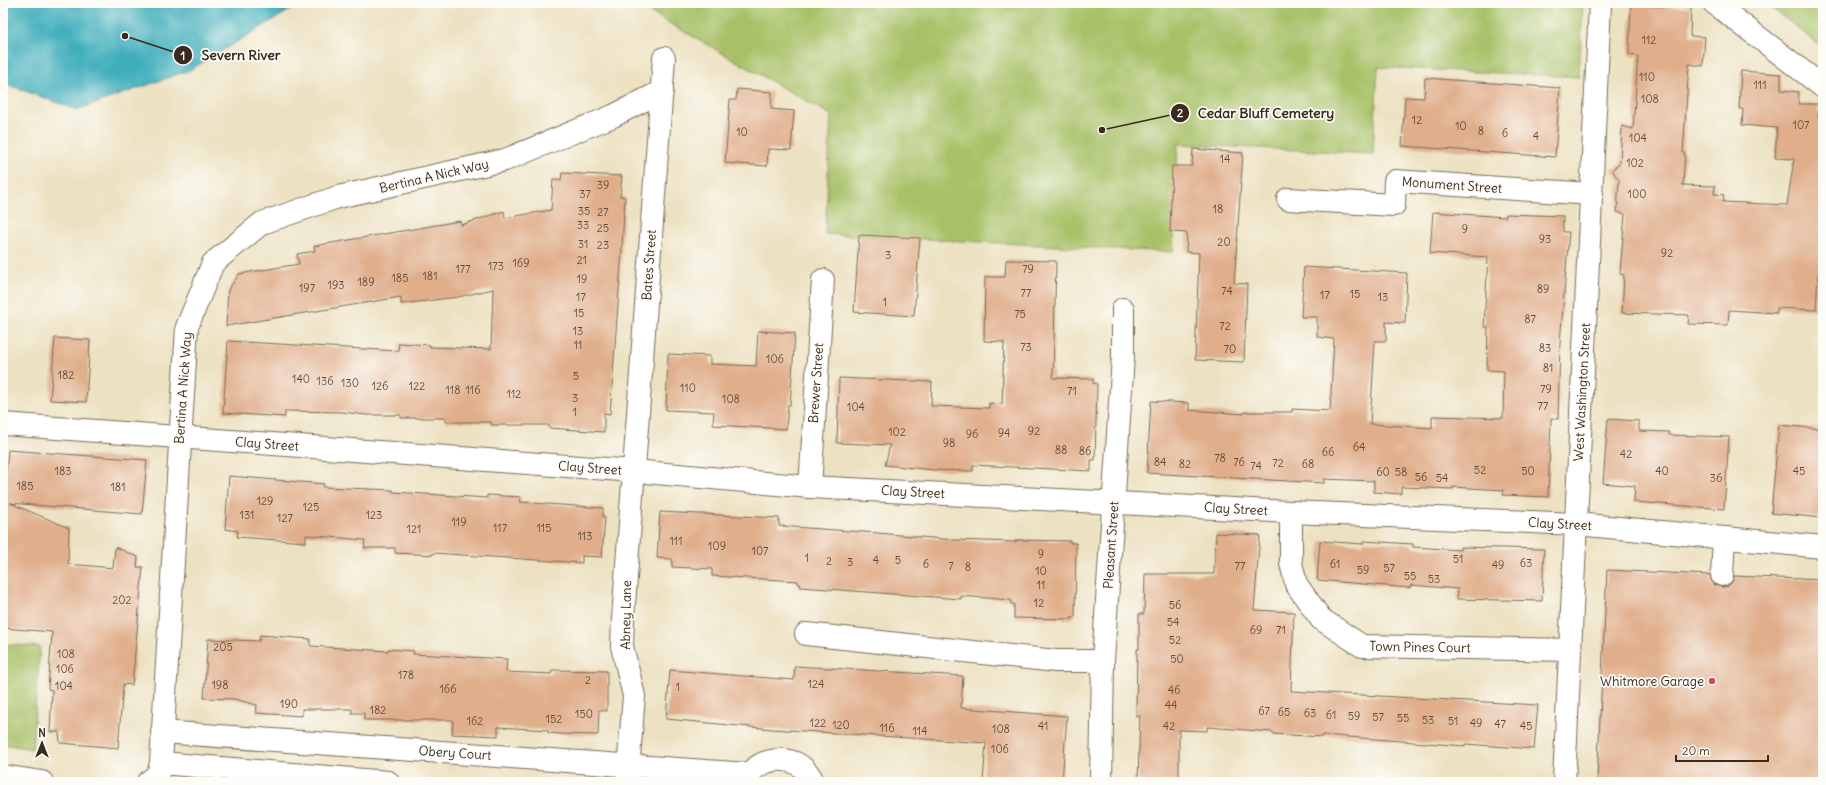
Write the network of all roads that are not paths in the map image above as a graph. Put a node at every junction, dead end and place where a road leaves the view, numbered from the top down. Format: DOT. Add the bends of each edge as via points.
graph roads {
  1 [pos="1600,3"];
  2 [pos="1714,3"];
  3 [pos="664,58"];
  4 [pos="1823,87"];
  5 [pos="662,90"];
  6 [pos="1592,194"];
  7 [pos="1288,199"];
  8 [pos="823,280"];
  9 [pos="1123,309"];
  10 [pos="3,424"];
  11 [pos="180,437"];
  12 [pos="634,471"];
  13 [pos="810,487"];
  14 [pos="1114,502"];
  15 [pos="1291,512"];
  16 [pos="1576,524"];
  17 [pos="1724,538"];
  18 [pos="1823,548"];
  19 [pos="1722,575"];
  20 [pos="806,634"];
  21 [pos="1571,650"];
  22 [pos="1103,661"];
  23 [pos="162,732"];
  24 [pos="161,763"];
  25 [pos="627,774"];
  26 [pos="3,776"];
  27 [pos="746,778"];
  28 [pos="42,782"];
  29 [pos="148,782"];
  30 [pos="388,782"];
  31 [pos="813,782"];
  32 [pos="1101,782"];
  33 [pos="1564,782"];
  1 -- 6 [label="street, West Washington Street"];
  2 -- 4 [label="street"];
  3 -- 5 [label="street, Bates Street"];
  5 -- 11 [label="street, Bertina A Nick Way" via="613,116 505,160 338,198 262,222 214,263 187,327"];
  5 -- 12 [label="street, Bates Street"];
  6 -- 7 [label="street, Monument Street" via="1395,181 1394,205"];
  6 -- 16 [label="street, West Washington Street"];
  8 -- 13 [label="street, Brewer Street"];
  9 -- 14 [label="street, Pleasant Street" via="1123,357"];
  10 -- 11 [label="street, Clay Street"];
  11 -- 12 [label="street, Clay Street"];
  11 -- 23 [label="street, Bertina A Nick Way"];
  12 -- 13 [label="street, Clay Street"];
  12 -- 25 [label="street, Abney Lane" via="622,646 634,696"];
  13 -- 14 [label="street, Clay Street"];
  14 -- 15 [label="street, Clay Street"];
  14 -- 22 [label="street, Pleasant Street"];
  15 -- 16 [label="street, Clay Street"];
  15 -- 21 [label="street, Town Pines Court" via="1291,563 1296,584 1321,619 1362,646"];
  16 -- 17 [label="street, Clay Street"];
  16 -- 21 [label="street, West Washington Street"];
  17 -- 18 [label="street, Clay Street"];
  17 -- 19 [label="street"];
  20 -- 22 [label="street" via="1056,661"];
  21 -- 33 [label="street, West Washington Street"];
  22 -- 32 [label="street, Pleasant Street"];
  23 -- 24 [label="street, Bertina A Nick Way"];
  23 -- 25 [label="street, Obery Court"];
  24 -- 29 [label="street" via="158,774"];
  24 -- 30 [label="street"];
  25 -- 27 [label="street, Obery Court"];
  26 -- 28 [label="street"];
  27 -- 31 [label="street, Obery Court" via="757,766 768,760 780,759 793,761 803,768"];
}
